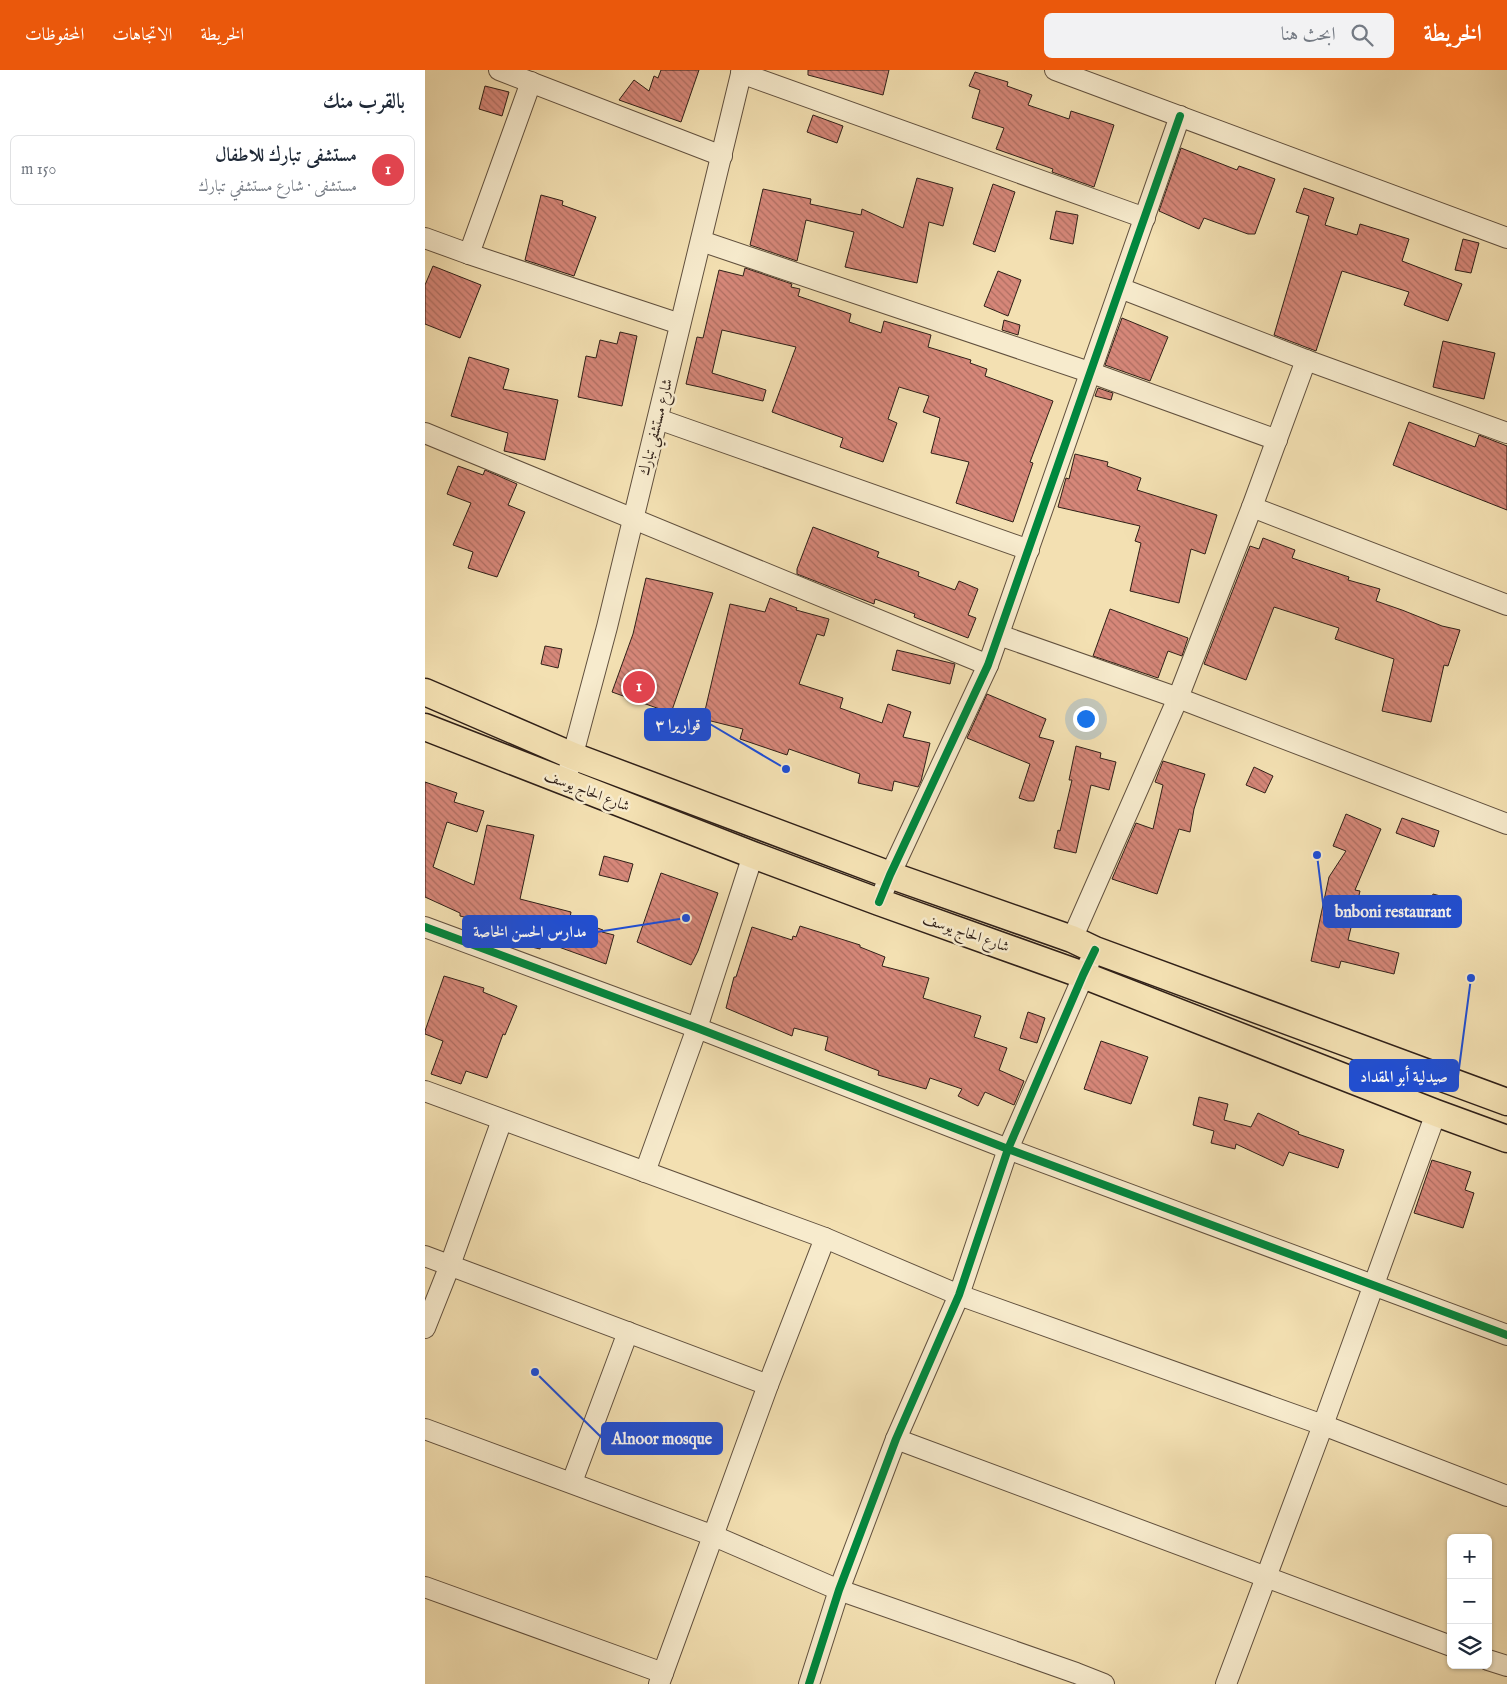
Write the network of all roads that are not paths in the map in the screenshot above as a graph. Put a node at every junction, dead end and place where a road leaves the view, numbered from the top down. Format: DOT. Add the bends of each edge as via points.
graph roads {
  1 [pos="499,70"];
  2 [pos="1055,70"];
  3 [pos="742,72"];
  4 [pos="1093,77"];
  5 [pos="531,82"];
  6 [pos="1180,116"];
  7 [pos="722,156"];
  8 [pos="1145,218"];
  9 [pos="1505,232"];
  10 [pos="425,238"];
  11 [pos="701,241"];
  12 [pos="469,254"];
  13 [pos="1120,288"];
  14 [pos="680,324"];
  15 [pos="1306,360"];
  16 [pos="1089,372"];
  17 [pos="658,419"];
  18 [pos="1507,432"];
  19 [pos="425,433"];
  20 [pos="1277,440"];
  21 [pos="1252,507"];
  22 [pos="634,519"];
  23 [pos="1029,550"];
  24 [pos="1507,604"];
  25 [pos="999,635"];
  26 [pos="988,666"];
  27 [pos="425,692"];
  28 [pos="1178,698"];
  29 [pos="426,729"];
  30 [pos="573,756"];
  31 [pos="565,783"];
  32 [pos="1507,824"];
  33 [pos="753,855"];
  34 [pos="890,874"];
  35 [pos="879,902"];
  36 [pos="425,927"];
  37 [pos="1072,940"];
  38 [pos="1095,950"];
  39 [pos="1083,975"];
  40 [pos="697,1028"];
  41 [pos="425,1091"];
  42 [pos="1507,1102"];
  43 [pos="1435,1113"];
  44 [pos="501,1120"];
  45 [pos="1507,1139"];
  46 [pos="1008,1148"];
  47 [pos="645,1172"];
  48 [pos="825,1238"];
  49 [pos="425,1256"];
  50 [pos="449,1265"];
  51 [pos="1374,1286"];
  52 [pos="959,1295"];
  53 [pos="425,1328"];
  54 [pos="628,1332"];
  55 [pos="1507,1335"];
  56 [pos="768,1385"];
  57 [pos="1323,1425"];
  58 [pos="425,1429"];
  59 [pos="896,1439"];
  60 [pos="572,1482"];
  61 [pos="1507,1496"];
  62 [pos="714,1536"];
  63 [pos="1265,1577"];
  64 [pos="425,1587"];
  65 [pos="839,1590"];
  66 [pos="1447,1645"];
  67 [pos="1492,1661"];
  68 [pos="1507,1666"];
  69 [pos="661,1679"];
  70 [pos="809,1684"];
  71 [pos="1104,1684"];
  72 [pos="1226,1684"];
  1 -- 5 [label="street"];
  2 -- 4 [label="street"];
  3 -- 7 [label="street, شارع مستشفي تبارك"];
  3 -- 8 [label="street"];
  4 -- 6 [label="street"];
  5 -- 7 [label="street"];
  5 -- 12 [label="street"];
  6 -- 8 [label="street"];
  6 -- 9 [label="street"];
  7 -- 11 [label="street, شارع مستشفي تبارك"];
  8 -- 13 [label="street"];
  10 -- 12 [label="street"];
  11 -- 14 [label="street, شارع مستشفي تبارك"];
  11 -- 16 [label="street"];
  12 -- 14 [label="street"];
  13 -- 15 [label="street"];
  13 -- 16 [label="street"];
  14 -- 17 [label="street, شارع مستشفي تبارك"];
  15 -- 18 [label="street"];
  15 -- 20 [label="street"];
  16 -- 20 [label="street"];
  16 -- 23 [label="street"];
  17 -- 22 [label="street, شارع مستشفي تبارك"];
  17 -- 23 [label="street"];
  19 -- 22 [label="street"];
  20 -- 21 [label="street"];
  21 -- 24 [label="street"];
  21 -- 28 [label="street"];
  22 -- 26 [label="street"];
  22 -- 30 [label="street, شارع مستشفي تبارك"];
  23 -- 25 [label="street"];
  25 -- 26 [label="street"];
  25 -- 28 [label="street"];
  26 -- 34 [label="street"];
  27 -- 30 [label="main road, شارع الحاج يوسف"];
  28 -- 32 [label="street"];
  28 -- 37 [label="street"];
  29 -- 31 [label="main road, شارع الحاج يوسف"];
  30 -- 31 [label="street, شارع مستشفي تبارك"];
  30 -- 34 [label="main road, شارع الحاج يوسف"];
  31 -- 33 [label="main road, شارع الحاج يوسف"];
  33 -- 35 [label="main road, شارع الحاج يوسف"];
  33 -- 40 [label="street"];
  34 -- 35 [label="street"];
  34 -- 37 [label="main road, شارع الحاج يوسف"];
  35 -- 39 [label="main road, شارع الحاج يوسف"];
  36 -- 40 [label="street"];
  37 -- 38 [label="main road, شارع الحاج يوسف"];
  38 -- 39 [label="street"];
  38 -- 42 [label="main road, شارع الحاج يوسف"];
  39 -- 43 [label="main road, شارع الحاج يوسف"];
  39 -- 46 [label="street"];
  40 -- 46 [label="street"];
  40 -- 47 [label="street"];
  41 -- 44 [label="street"];
  43 -- 45 [label="main road, شارع الحاج يوسف"];
  43 -- 51 [label="street"];
  44 -- 47 [label="street"];
  44 -- 50 [label="street"];
  46 -- 51 [label="street"];
  46 -- 52 [label="street"];
  47 -- 48 [label="street"];
  48 -- 52 [label="street"];
  48 -- 56 [label="street"];
  49 -- 50 [label="street"];
  50 -- 53 [label="street"];
  50 -- 54 [label="street"];
  51 -- 55 [label="street"];
  51 -- 57 [label="street"];
  52 -- 57 [label="street"];
  52 -- 59 [label="street"];
  54 -- 56 [label="street"];
  54 -- 60 [label="street"];
  56 -- 62 [label="street"];
  57 -- 61 [label="street"];
  57 -- 63 [label="street"];
  58 -- 60 [label="street"];
  59 -- 63 [label="street"];
  59 -- 65 [label="street"];
  60 -- 62 [label="street"];
  62 -- 65 [label="street"];
  62 -- 69 [label="street"];
  63 -- 66 [label="street"];
  63 -- 72 [label="street"];
  64 -- 69 [label="street"];
  65 -- 70 [label="street"];
  65 -- 71 [label="street"];
  67 -- 68 [label="street"];
}
